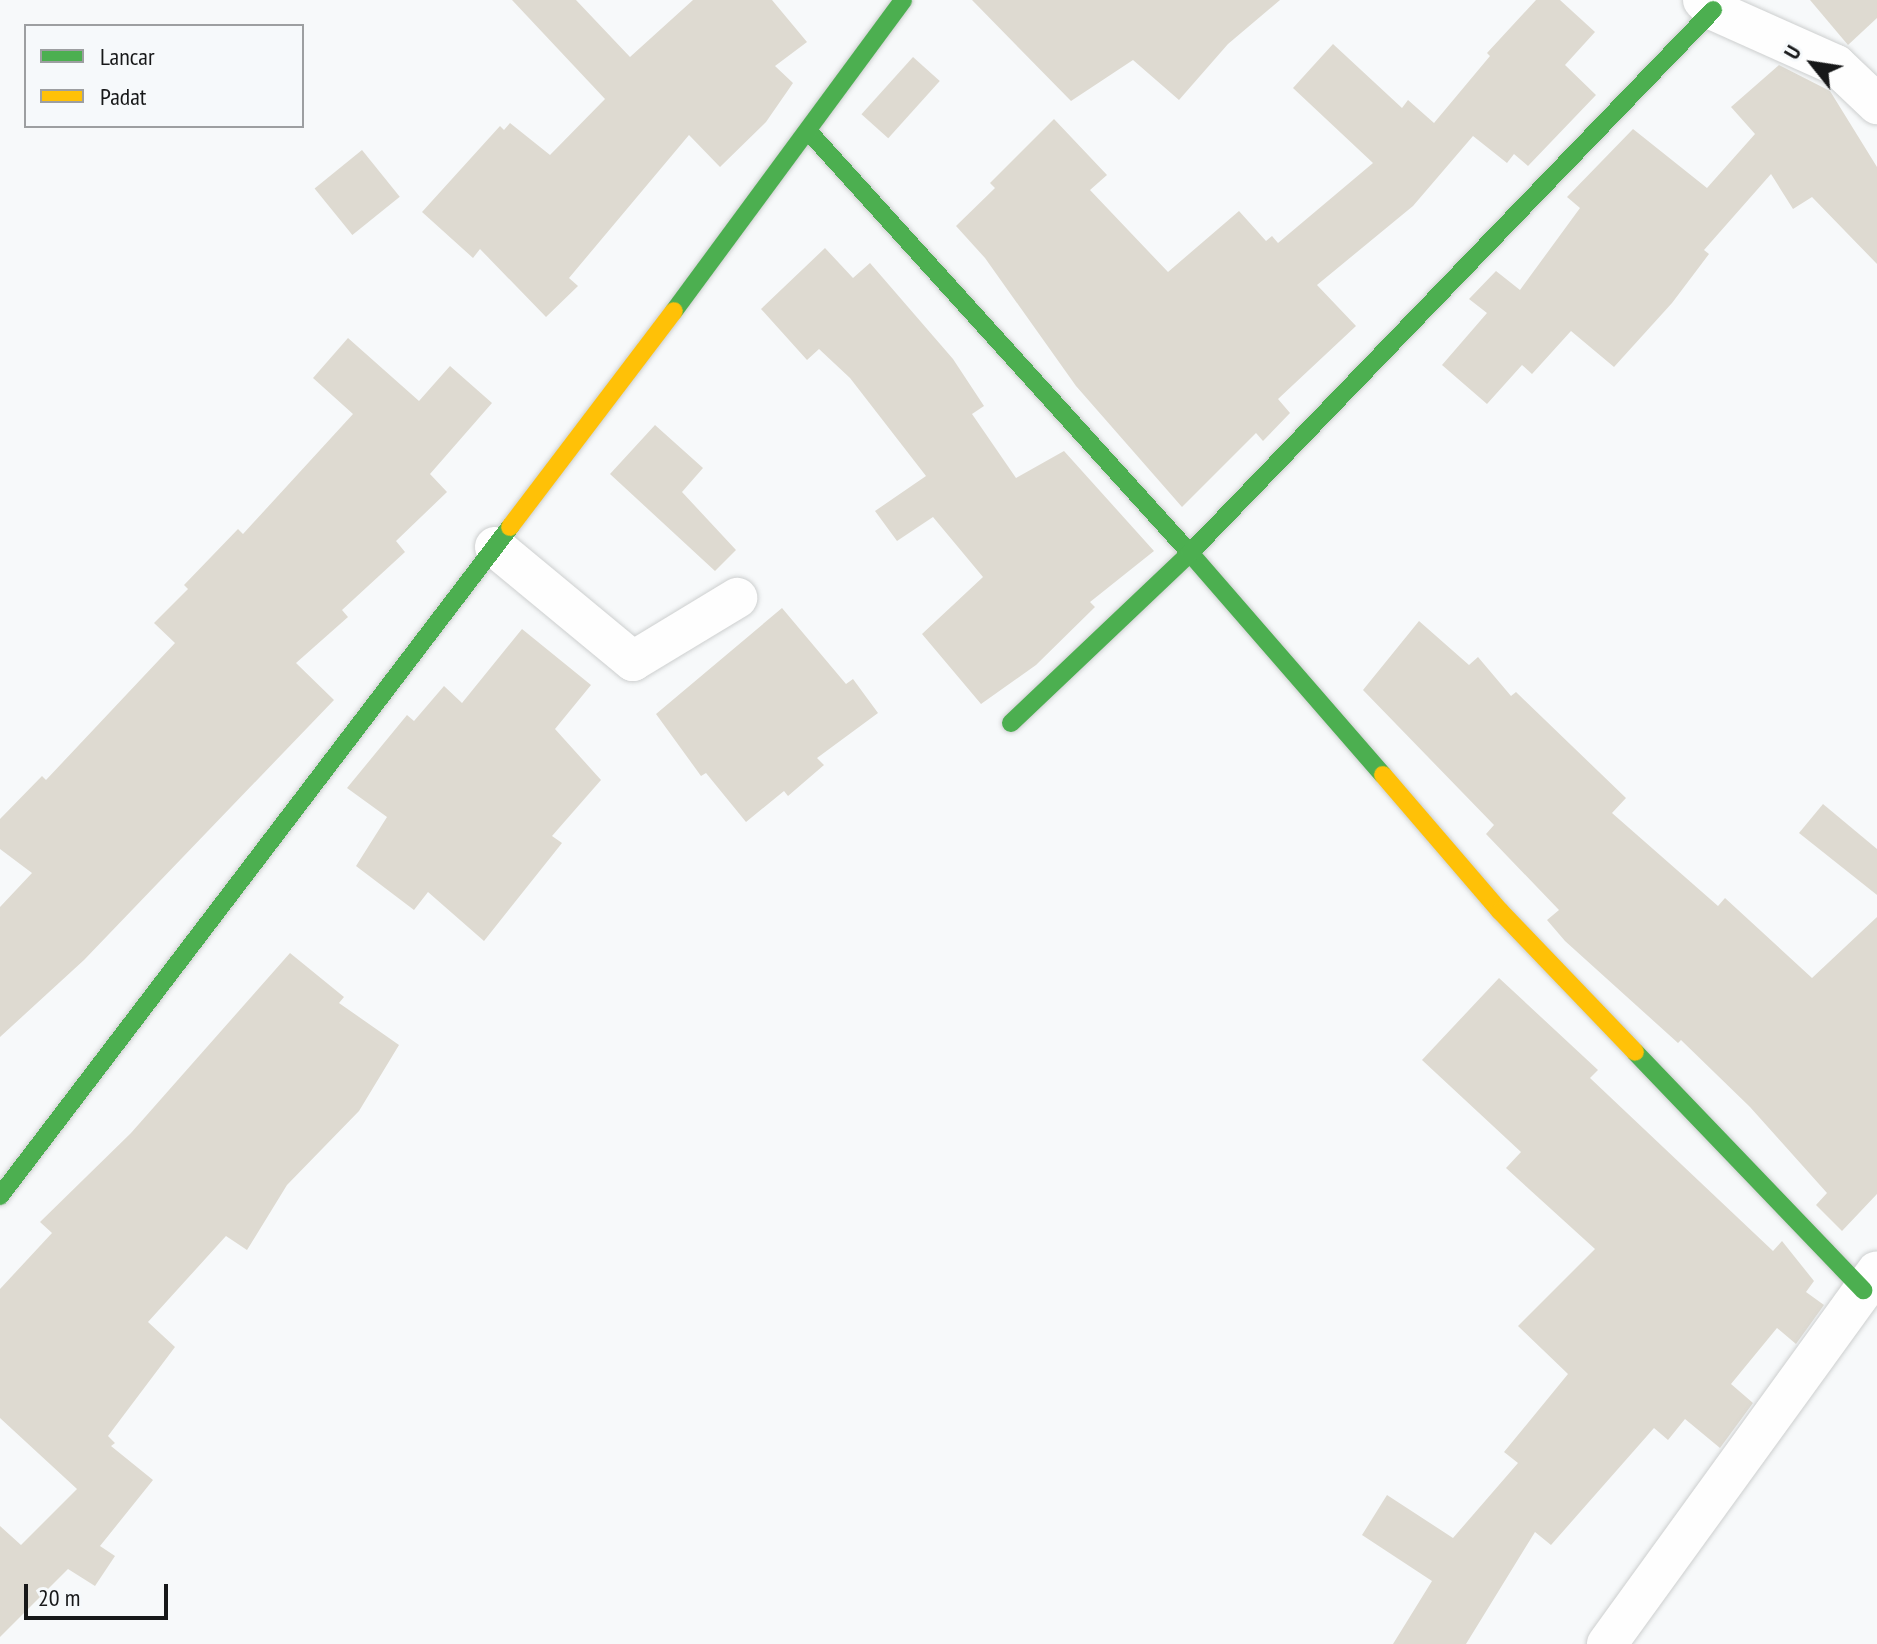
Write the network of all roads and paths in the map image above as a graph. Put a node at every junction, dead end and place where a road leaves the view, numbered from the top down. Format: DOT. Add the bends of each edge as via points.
graph roads {
  1 [pos="903,0"];
  2 [pos="1708,5"];
  3 [pos="1877,104"];
  4 [pos="810,133"];
  5 [pos="495,547"];
  6 [pos="1190,553"];
  7 [pos="737,598"];
  8 [pos="1011,723"];
  9 [pos="0,1196"];
  10 [pos="1870,1280"];
  11 [pos="1607,1644"];
  1 -- 4 [label="street"];
  2 -- 3 [label="street" via="1836,65"];
  2 -- 6 [label="street"];
  4 -- 5 [label="street"];
  4 -- 6 [label="street"];
  5 -- 7 [label="street" via="633,661"];
  5 -- 9 [label="street"];
  6 -- 8 [label="street"];
  6 -- 10 [label="street" via="1500,911"];
  10 -- 11 [label="street"];
}
